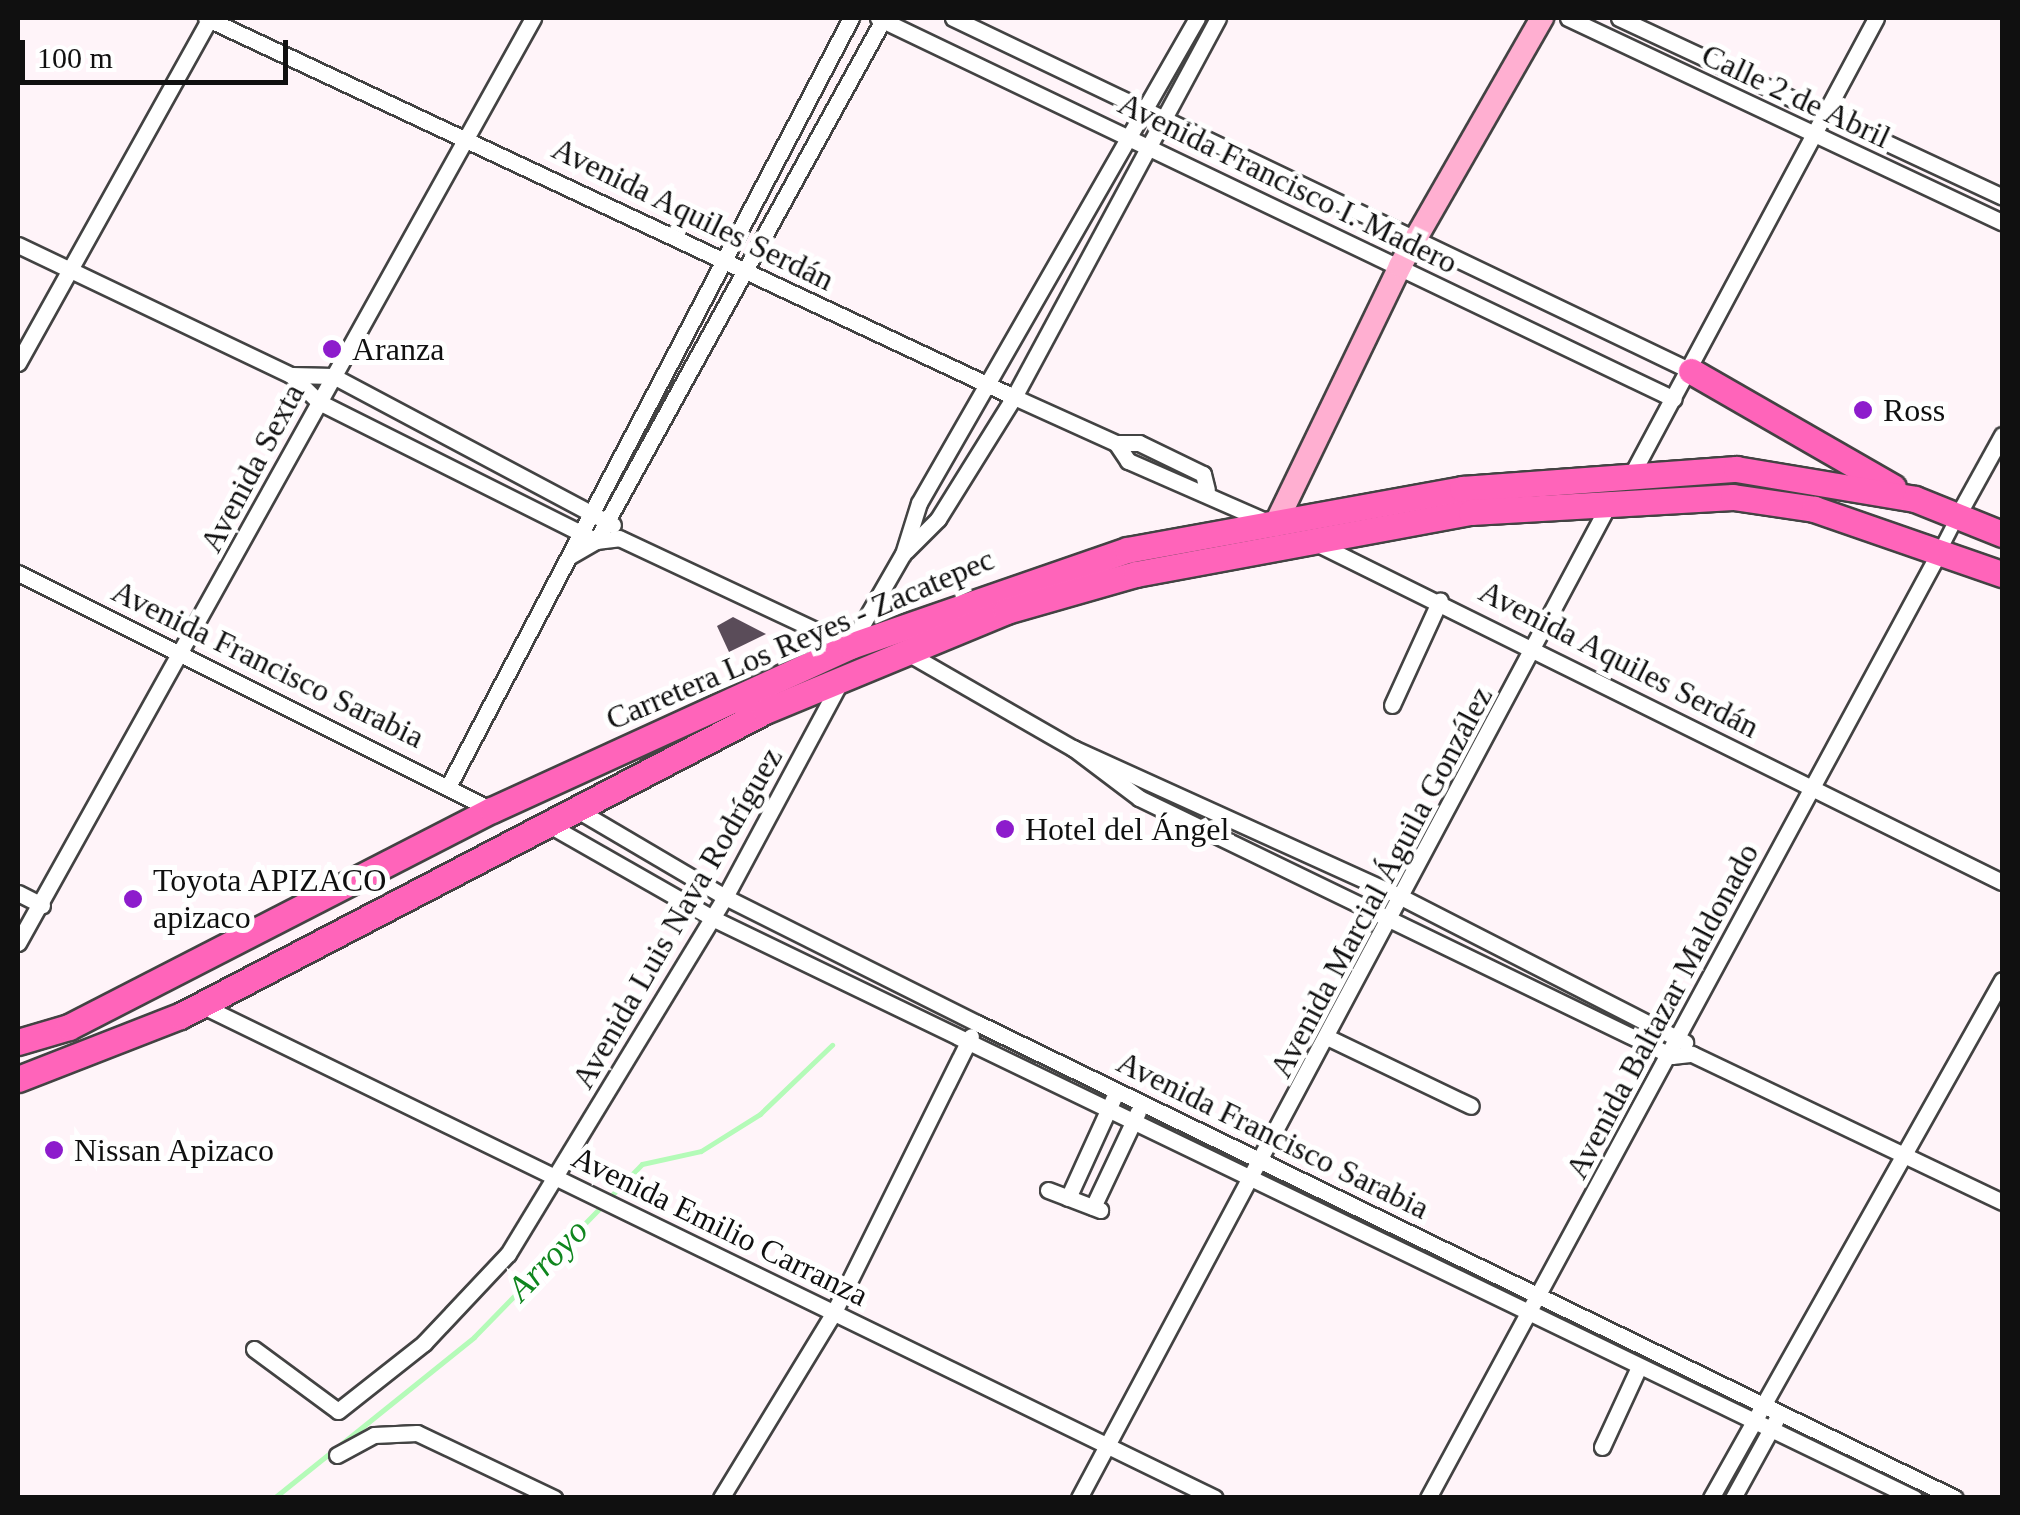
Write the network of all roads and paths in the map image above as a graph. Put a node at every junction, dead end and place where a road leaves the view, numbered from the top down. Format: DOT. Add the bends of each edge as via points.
graph roads {
  1 [pos="208,18"];
  2 [pos="533,18"];
  3 [pos="851,18"];
  4 [pos="881,18"];
  5 [pos="954,18"];
  6 [pos="1196,18"];
  7 [pos="1218,18"];
  8 [pos="1542,18"];
  9 [pos="1568,18"];
  10 [pos="1618,18"];
  11 [pos="1876,18"];
  12 [pos="243,24"];
  13 [pos="1695,52"];
  14 [pos="1030,53"];
  15 [pos="1684,74"];
  16 [pos="1014,82"];
  17 [pos="1150,109"];
  18 [pos="1828,111"];
  19 [pos="1166,119"];
  20 [pos="796,124"];
  21 [pos="820,135"];
  22 [pos="1814,135"];
  23 [pos="465,136"];
  24 [pos="1132,138"];
  25 [pos="1151,148"];
  26 [pos="1268,170"];
  27 [pos="764,180"];
  28 [pos="789,192"];
  29 [pos="2001,192"];
  30 [pos="1256,198"];
  31 [pos="1986,215"];
  32 [pos="2002,222"];
  33 [pos="1414,242"];
  34 [pos="18,244"];
  35 [pos="1063,253"];
  36 [pos="725,258"];
  37 [pos="1087,266"];
  38 [pos="1400,266"];
  39 [pos="70,270"];
  40 [pos="747,270"];
  41 [pos="1538,300"];
  42 [pos="1525,327"];
  43 [pos="18,363"];
  44 [pos="1691,371"];
  45 [pos="291,375"];
  46 [pos="659,375"];
  47 [pos="333,376"];
  48 [pos="989,385"];
  49 [pos="680,388"];
  50 [pos="1014,396"];
  51 [pos="1674,399"];
  52 [pos="319,402"];
  53 [pos="2002,434"];
  54 [pos="622,442"];
  55 [pos="644,454"];
  56 [pos="1633,472"];
  57 [pos="1915,499"];
  58 [pos="1612,500"];
  59 [pos="588,507"];
  60 [pos="1959,513"];
  61 [pos="608,517"];
  62 [pos="1274,525"];
  63 [pos="576,531"];
  64 [pos="2002,534"];
  65 [pos="619,538"];
  66 [pos="596,541"];
  67 [pos="1318,544"];
  68 [pos="1940,549"];
  69 [pos="903,554"];
  70 [pos="570,556"];
  71 [pos="18,573"];
  72 [pos="2002,574"];
  73 [pos="1440,600"];
  74 [pos="1538,645"];
  75 [pos="850,646"];
  76 [pos="904,651"];
  77 [pos="182,655"];
  78 [pos="844,676"];
  79 [pos="1392,704"];
  80 [pos="1072,748"];
  81 [pos="450,783"];
  82 [pos="1812,789"];
  83 [pos="574,808"];
  84 [pos="492,810"];
  85 [pos="544,822"];
  86 [pos="2002,882"];
  87 [pos="18,893"];
  88 [pos="725,897"];
  89 [pos="1403,898"];
  90 [pos="42,905"];
  91 [pos="1394,916"];
  92 [pos="712,918"];
  93 [pos="18,943"];
  94 [pos="2002,980"];
  95 [pos="201,1005"];
  96 [pos="977,1023"];
  97 [pos="1682,1036"];
  98 [pos="1328,1038"];
  99 [pos="18,1042"];
  100 [pos="968,1042"];
  101 [pos="1692,1054"];
  102 [pos="1672,1056"];
  103 [pos="18,1078"];
  104 [pos="1118,1089"];
  105 [pos="1144,1102"];
  106 [pos="1110,1105"];
  107 [pos="1471,1106"];
  108 [pos="1135,1117"];
  109 [pos="1912,1155"];
  110 [pos="1264,1158"];
  111 [pos="1255,1175"];
  112 [pos="560,1177"];
  113 [pos="1048,1190"];
  114 [pos="1068,1198"];
  115 [pos="2002,1202"];
  116 [pos="1538,1298"];
  117 [pos="832,1314"];
  118 [pos="1528,1318"];
  119 [pos="254,1349"];
  120 [pos="1638,1369"];
  121 [pos="1784,1380"];
  122 [pos="1763,1399"];
  123 [pos="1782,1408"];
  124 [pos="1753,1417"];
  125 [pos="1772,1426"];
  126 [pos="1109,1442"];
  127 [pos="1602,1447"];
  128 [pos="337,1455"];
  129 [pos="1722,1496"];
  130 [pos="554,1498"];
  131 [pos="720,1498"];
  132 [pos="1078,1498"];
  133 [pos="1215,1498"];
  134 [pos="1428,1498"];
  135 [pos="1914,1498"];
  136 [pos="1955,1498"];
  1 -- 12 [label="street, Avenida Aquiles Serdán"];
  1 -- 39 [label="street"];
  2 -- 23 [label="street, Avenida Sexta"];
  3 -- 20 [label="street"];
  4 -- 16 [label="street, Avenida Francisco I. Madero"];
  4 -- 21 [label="street"];
  5 -- 14 [label="street, Avenida Francisco I. Madero"];
  6 -- 17 [label="street"];
  7 -- 19 [label="street"];
  8 -- 33 [label="main road"];
  9 -- 15 [label="street, Calle 2 de Abril"];
  10 -- 13 [label="street, Calle 2 de Abril"];
  11 -- 18 [label="street"];
  12 -- 23 [label="street, Avenida Aquiles Serdán"];
  13 -- 15 [label="street"];
  13 -- 18 [label="street, Calle 2 de Abril"];
  14 -- 16 [label="street"];
  14 -- 17 [label="street, Avenida Francisco I. Madero"];
  15 -- 22 [label="street, Calle 2 de Abril"];
  16 -- 24 [label="street, Avenida Francisco I. Madero"];
  17 -- 19 [label="street, Avenida Francisco I. Madero"];
  17 -- 24 [label="street"];
  18 -- 22 [label="street"];
  18 -- 29 [label="street, Calle 2 de Abril"];
  19 -- 25 [label="street"];
  19 -- 26 [label="street, Avenida Francisco I. Madero"];
  20 -- 21 [label="street"];
  20 -- 27 [label="street"];
  21 -- 28 [label="street"];
  22 -- 31 [label="street, Calle 2 de Abril"];
  22 -- 44 [label="street"];
  23 -- 36 [label="street, Avenida Aquiles Serdán"];
  23 -- 47 [label="street, Avenida Sexta"];
  24 -- 25 [label="street, Avenida Francisco I. Madero"];
  24 -- 35 [label="street"];
  25 -- 30 [label="street, Avenida Francisco I. Madero"];
  25 -- 37 [label="street"];
  26 -- 30 [label="street"];
  26 -- 33 [label="street, Avenida Francisco I. Madero"];
  27 -- 28 [label="street"];
  27 -- 36 [label="street"];
  28 -- 40 [label="street"];
  29 -- 31 [label="street"];
  30 -- 38 [label="street, Avenida Francisco I. Madero"];
  31 -- 32 [label="street, Calle 2 de Abril"];
  33 -- 38 [label="main road"];
  33 -- 41 [label="street, Avenida Francisco I. Madero"];
  34 -- 39 [label="street"];
  35 -- 37 [label="street"];
  35 -- 48 [label="street"];
  36 -- 40 [label="street, Avenida Aquiles Serdán"];
  36 -- 46 [label="street"];
  37 -- 50 [label="street"];
  38 -- 42 [label="street, Avenida Francisco I. Madero"];
  38 -- 62 [label="main road"];
  39 -- 43 [label="street"];
  39 -- 45 [label="street"];
  40 -- 48 [label="street, Avenida Aquiles Serdán"];
  40 -- 49 [label="street"];
  41 -- 42 [label="street"];
  41 -- 44 [label="street, Avenida Francisco I. Madero"];
  42 -- 51 [label="street, Avenida Francisco I. Madero"];
  44 -- 51 [label="street"];
  44 -- 57 [label="main road"];
  45 -- 47 [label="street"];
  45 -- 52 [label="street"];
  46 -- 49 [label="street"];
  46 -- 54 [label="street"];
  47 -- 52 [label="street, Avenida Sexta"];
  47 -- 59 [label="street"];
  48 -- 50 [label="street, Avenida Aquiles Serdán"];
  48 -- 69 [label="street" via="919,504"];
  49 -- 55 [label="street"];
  50 -- 62 [label="street, Avenida Aquiles Serdán" via="1116,443 1128,461 1194,493 1208,490"];
  50 -- 69 [label="street" via="938,519"];
  51 -- 56 [label="street"];
  52 -- 63 [label="street"];
  52 -- 77 [label="street, Avenida Sexta"];
  53 -- 60 [label="street"];
  54 -- 55 [label="street"];
  54 -- 59 [label="street"];
  55 -- 61 [label="street"];
  56 -- 57 [label="main road, Carretera Los Reyes - Zacatepec" via="1736,470"];
  56 -- 58 [label="street"];
  56 -- 62 [label="main road, Carretera Los Reyes - Zacatepec" via="1462,489"];
  57 -- 60 [label="main road, Carretera Los Reyes - Zacatepec"];
  58 -- 67 [label="main road, Carretera Los Reyes - Zacatepec" via="1471,512"];
  58 -- 68 [label="main road, Carretera Los Reyes - Zacatepec" via="1733,497 1814,509"];
  58 -- 74 [label="street, Avenida Marcial Águila González"];
  59 -- 61 [label="street"];
  59 -- 63 [label="street"];
  60 -- 64 [label="main road, Carretera Los Reyes - Zacatepec"];
  60 -- 68 [label="street"];
  61 -- 65 [label="street"];
  61 -- 66 [label="street"];
  62 -- 67 [label="street, Avenida Aquiles Serdán"];
  62 -- 75 [label="main road, Carretera Los Reyes - Zacatepec" via="1040,574"];
  63 -- 66 [label="street"];
  63 -- 70 [label="street"];
  65 -- 66 [label="street"];
  65 -- 75 [label="street"];
  66 -- 70 [label="street"];
  67 -- 73 [label="street, Avenida Aquiles Serdán"];
  67 -- 76 [label="main road, Carretera Los Reyes - Zacatepec" via="1136,574"];
  68 -- 72 [label="main road, Carretera Los Reyes - Zacatepec"];
  68 -- 82 [label="street, Avenida Baltazar Maldonado"];
  69 -- 75 [label="street"];
  70 -- 81 [label="street"];
  71 -- 77 [label="street, Avenida Francisco Sarabia"];
  73 -- 74 [label="street, Avenida Aquiles Serdán"];
  73 -- 79 [label="street"];
  74 -- 82 [label="street, Avenida Aquiles Serdán"];
  74 -- 89 [label="street, Avenida Marcial Águila González"];
  75 -- 84 [label="main road, Carretera Los Reyes - Zacatepec"];
  76 -- 78 [label="main road, Carretera Los Reyes - Zacatepec"];
  76 -- 80 [label="street"];
  77 -- 81 [label="street, Avenida Francisco Sarabia"];
  77 -- 90 [label="street, Avenida Sexta"];
  78 -- 83 [label="main road, Carretera Los Reyes - Zacatepec"];
  78 -- 88 [label="street, Avenida Luis Nava Rodríguez"];
  80 -- 89 [label="street"];
  80 -- 91 [label="street" via="1139,798"];
  81 -- 84 [label="street, Avenida Francisco Sarabia"];
  82 -- 86 [label="street, Avenida Aquiles Serdán"];
  82 -- 97 [label="street, Avenida Baltazar Maldonado"];
  83 -- 85 [label="main road, Carretera Los Reyes - Zacatepec"];
  83 -- 88 [label="street, Avenida Francisco Sarabia"];
  84 -- 99 [label="main road, Carretera Los Reyes - Zacatepec" via="210,959"];
  85 -- 92 [label="street, Avenida Francisco Sarabia"];
  85 -- 95 [label="main road, Carretera Los Reyes - Zacatepec"];
  87 -- 90 [label="street"];
  88 -- 92 [label="street, Avenida Luis Nava Rodríguez"];
  88 -- 96 [label="street, Avenida Francisco Sarabia"];
  89 -- 91 [label="street, Avenida Marcial Águila González"];
  89 -- 97 [label="street"];
  90 -- 93 [label="street, Avenida Sexta"];
  91 -- 98 [label="street, Avenida Marcial Águila González"];
  91 -- 102 [label="street"];
  92 -- 100 [label="street, Avenida Francisco Sarabia"];
  92 -- 112 [label="street, Avenida Luis Nava Rodríguez"];
  94 -- 109 [label="street"];
  95 -- 103 [label="main road, Carretera Los Reyes - Zacatepec"];
  95 -- 112 [label="street, Avenida Emilio Carranza"];
  96 -- 100 [label="street"];
  96 -- 104 [label="street, Avenida Francisco Sarabia"];
  97 -- 101 [label="street"];
  97 -- 102 [label="street, Avenida Baltazar Maldonado"];
  98 -- 107 [label="street"];
  98 -- 110 [label="street, Avenida Marcial Águila González"];
  100 -- 106 [label="street, Avenida Francisco Sarabia"];
  100 -- 117 [label="street"];
  101 -- 102 [label="street"];
  101 -- 109 [label="street"];
  102 -- 116 [label="street, Avenida Baltazar Maldonado"];
  104 -- 105 [label="street, Avenida Francisco Sarabia"];
  104 -- 106 [label="street"];
  105 -- 108 [label="street"];
  105 -- 110 [label="street, Avenida Francisco Sarabia"];
  106 -- 108 [label="street, Avenida Francisco Sarabia"];
  106 -- 114 [label="street"];
  108 -- 111 [label="street, Avenida Francisco Sarabia"];
  108 -- 114 [label="street" via="1097,1209"];
  109 -- 115 [label="street"];
  109 -- 121 [label="street"];
  110 -- 111 [label="street, Avenida Marcial Águila González"];
  110 -- 116 [label="street, Avenida Francisco Sarabia"];
  111 -- 118 [label="street, Avenida Francisco Sarabia"];
  111 -- 126 [label="street, Avenida Marcial Águila González"];
  112 -- 117 [label="street, Avenida Emilio Carranza"];
  112 -- 119 [label="street, Avenida Luis Nava Rodríguez" via="460,1305 338,1411"];
  113 -- 114 [label="street"];
  116 -- 118 [label="street, Avenida Baltazar Maldonado"];
  116 -- 122 [label="street, Avenida Francisco Sarabia"];
  117 -- 126 [label="street, Avenida Emilio Carranza"];
  117 -- 131 [label="street"];
  118 -- 120 [label="street, Avenida Francisco Sarabia"];
  118 -- 134 [label="street, Avenida Baltazar Maldonado"];
  120 -- 124 [label="street, Avenida Francisco Sarabia"];
  120 -- 127 [label="street"];
  121 -- 122 [label="street"];
  121 -- 123 [label="street"];
  122 -- 123 [label="street, Avenida Francisco Sarabia"];
  122 -- 124 [label="street"];
  123 -- 125 [label="street"];
  123 -- 136 [label="street, Avenida Francisco Sarabia"];
  124 -- 125 [label="street, Avenida Francisco Sarabia"];
  124 -- 129 [label="street"];
  125 -- 129 [label="street"];
  125 -- 135 [label="street, Avenida Francisco Sarabia"];
  126 -- 132 [label="street, Avenida Marcial Águila González"];
  126 -- 133 [label="street, Avenida Emilio Carranza"];
  128 -- 130 [label="street" via="374,1434 417,1433"];
}
